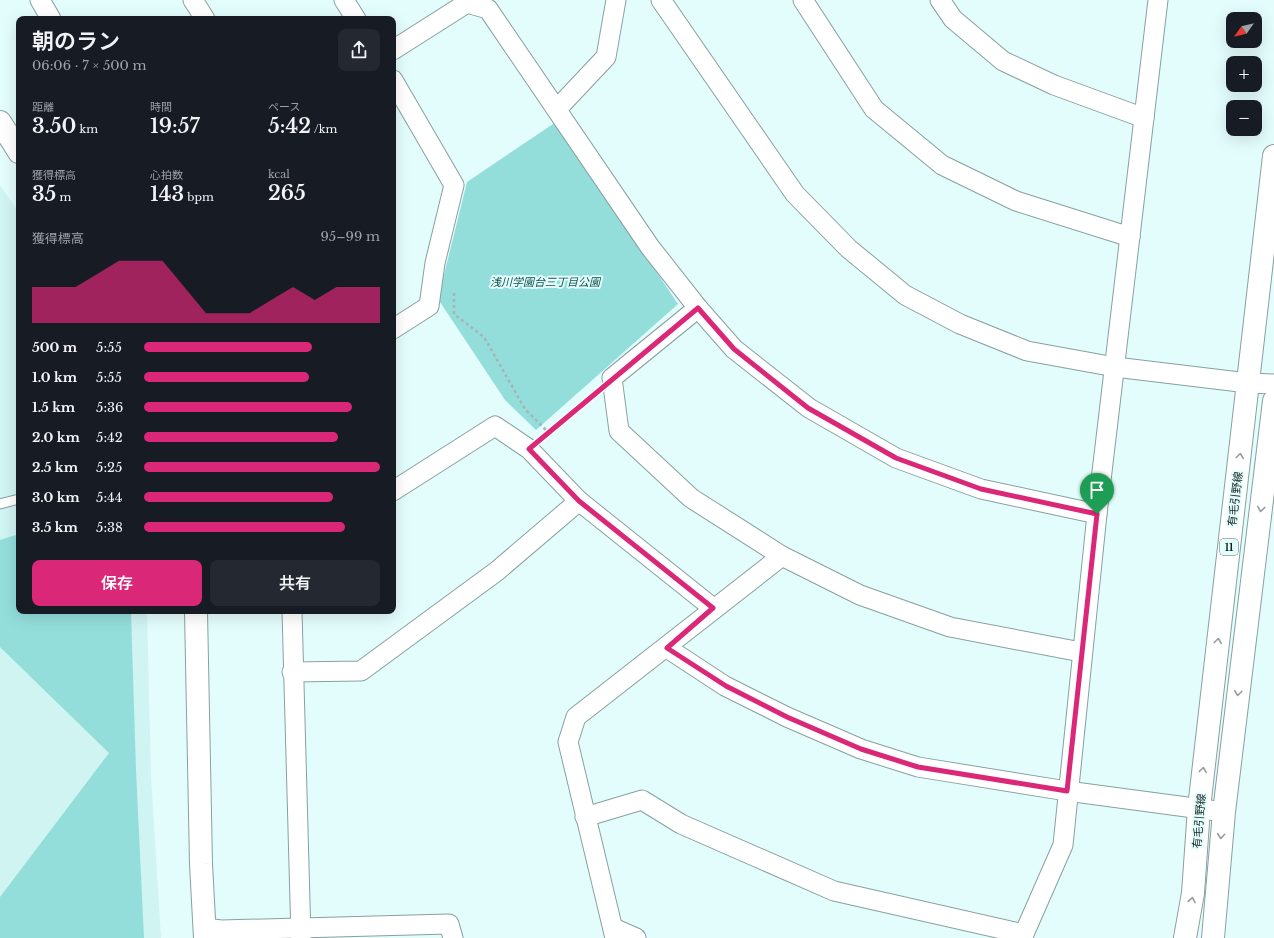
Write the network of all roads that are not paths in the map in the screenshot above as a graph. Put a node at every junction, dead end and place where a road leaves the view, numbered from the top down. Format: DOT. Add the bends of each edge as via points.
graph roads {
  1 [pos="40,0"];
  2 [pos="193,0"];
  3 [pos="344,0"];
  4 [pos="616,0"];
  5 [pos="661,0"];
  6 [pos="803,0"];
  7 [pos="940,0"];
  8 [pos="1158,0"];
  9 [pos="49,16"];
  10 [pos="203,16"];
  11 [pos="354,16"];
  12 [pos="396,48"];
  13 [pos="396,85"];
  14 [pos="557,109"];
  15 [pos="1144,118"];
  16 [pos="0,122"];
  17 [pos="16,147"];
  18 [pos="1274,156"];
  19 [pos="1130,237"];
  20 [pos="698,308"];
  21 [pos="396,327"];
  22 [pos="1115,367"];
  23 [pos="1248,383"];
  24 [pos="1274,384"];
  25 [pos="1274,401"];
  26 [pos="396,489"];
  27 [pos="16,501"];
  28 [pos="579,501"];
  29 [pos="0,504"];
  30 [pos="1097,514"];
  31 [pos="782,556"];
  32 [pos="713,608"];
  33 [pos="196,614"];
  34 [pos="292,614"];
  35 [pos="667,648"];
  36 [pos="1082,652"];
  37 [pos="292,672"];
  38 [pos="1067,791"];
  39 [pos="1199,808"];
  40 [pos="1224,812"];
  41 [pos="585,817"];
  42 [pos="301,932"];
  43 [pos="205,933"];
  44 [pos="614,933"];
  45 [pos="1021,936"];
  46 [pos="453,938"];
  47 [pos="636,938"];
  48 [pos="1185,938"];
  49 [pos="1212,938"];
  1 -- 9 [label="street"];
  2 -- 10 [label="street"];
  3 -- 11 [label="street"];
  4 -- 14 [label="street" via="606,57"];
  5 -- 22 [label="street" via="795,194 849,249 905,295 960,324 1027,351"];
  6 -- 19 [label="street" via="874,109 942,165 1016,201"];
  7 -- 15 [label="street" via="953,19 1003,61 1054,85"];
  8 -- 15 [label="street"];
  12 -- 14 [label="street" via="467,2 488,8"];
  13 -- 21 [label="street" via="454,185 435,263 429,306"];
  14 -- 20 [label="street" via="650,247"];
  15 -- 19 [label="street"];
  16 -- 17 [label="main road"];
  18 -- 23 [label="main road, 有毛引野線 / 11"];
  19 -- 22 [label="street"];
  20 -- 30 [label="street" via="734,349 808,408 896,458 981,489"];
  20 -- 31 [label="street" via="612,378 619,431 691,498"];
  22 -- 23 [label="street"];
  22 -- 30 [label="street"];
  23 -- 24 [label="street"];
  39 -- 23 [label="main road, 有毛引野線 / 11, one-way"];
  25 -- 40 [label="main road, one-way"];
  26 -- 28 [label="street" via="494,426 529,449"];
  27 -- 29 [label="lane"];
  28 -- 32 [label="street"];
  28 -- 37 [label="street" via="497,571 361,671"];
  30 -- 36 [label="street"];
  31 -- 32 [label="street"];
  31 -- 36 [label="street" via="860,595 950,628"];
  32 -- 35 [label="street"];
  33 -- 43 [label="main road" via="201,864"];
  34 -- 37 [label="street"];
  35 -- 38 [label="street" via="726,686 787,717 861,749 918,767"];
  35 -- 41 [label="street" via="576,717 568,742"];
  36 -- 38 [label="street"];
  37 -- 42 [label="street"];
  38 -- 39 [label="street"];
  38 -- 45 [label="street" via="1063,845"];
  39 -- 40 [label="street"];
  48 -- 39 [label="main road, 有毛引野線 / 11, one-way" via="1193,894"];
  40 -- 49 [label="main road, one-way"];
  41 -- 44 [label="street"];
  41 -- 45 [label="street" via="642,800 681,824 834,891"];
  42 -- 43 [label="street" via="221,930"];
  42 -- 46 [label="street" via="449,924"];
  44 -- 47 [label="street"];
}
